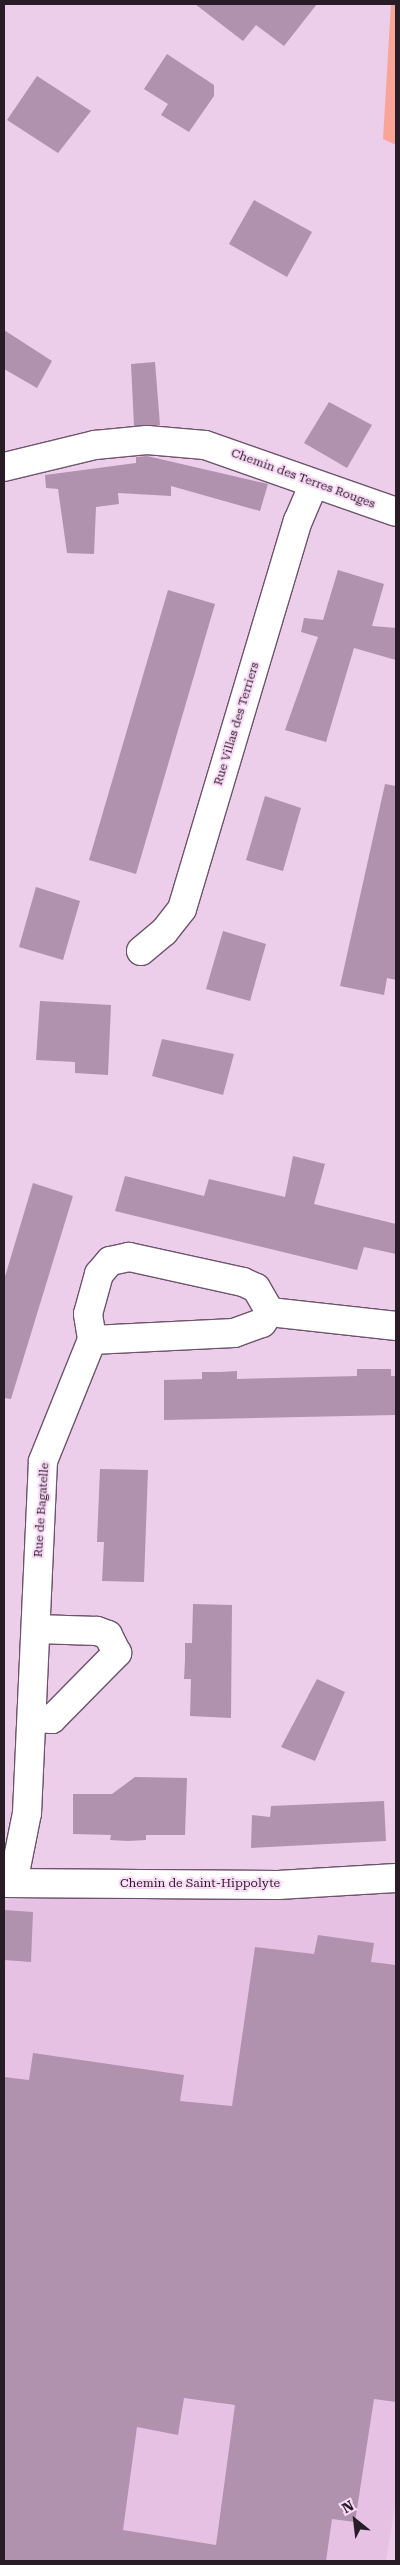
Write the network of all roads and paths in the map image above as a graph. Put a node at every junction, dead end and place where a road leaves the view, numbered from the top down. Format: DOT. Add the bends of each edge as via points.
graph roads {
  1 [pos="4,468"];
  2 [pos="313,485"];
  3 [pos="396,512"];
  4 [pos="141,950"];
  5 [pos="270,1312"];
  6 [pos="396,1326"];
  7 [pos="92,1340"];
  8 [pos="36,1629"];
  9 [pos="33,1718"];
  10 [pos="396,1878"];
  11 [pos="9,1883"];
  1 -- 2 [label="street, Chemin des Terres Rouges" via="95,445 147,440 205,445 244,455"];
  2 -- 3 [label="street, Chemin des Terres Rouges"];
  2 -- 4 [label="street, Rue Villas des Terriers" via="298,520 182,909 164,932"];
  5 -- 6 [label="street"];
  5 -- 7 [label="street" via="262,1323 234,1333"];
  5 -- 7 [label="street" via="256,1288 243,1282 129,1257 110,1261 99,1274 88,1314"];
  7 -- 8 [label="street, Rue de Bagatelle" via="44,1461"];
  8 -- 9 [label="street, Rue de Bagatelle"];
  8 -- 9 [label="street" via="97,1631 108,1635 117,1653 52,1719"];
  9 -- 11 [label="street, Rue de Bagatelle" via="27,1813"];
  10 -- 11 [label="street, Chemin de Saint-Hippolyte" via="278,1885"];
}
